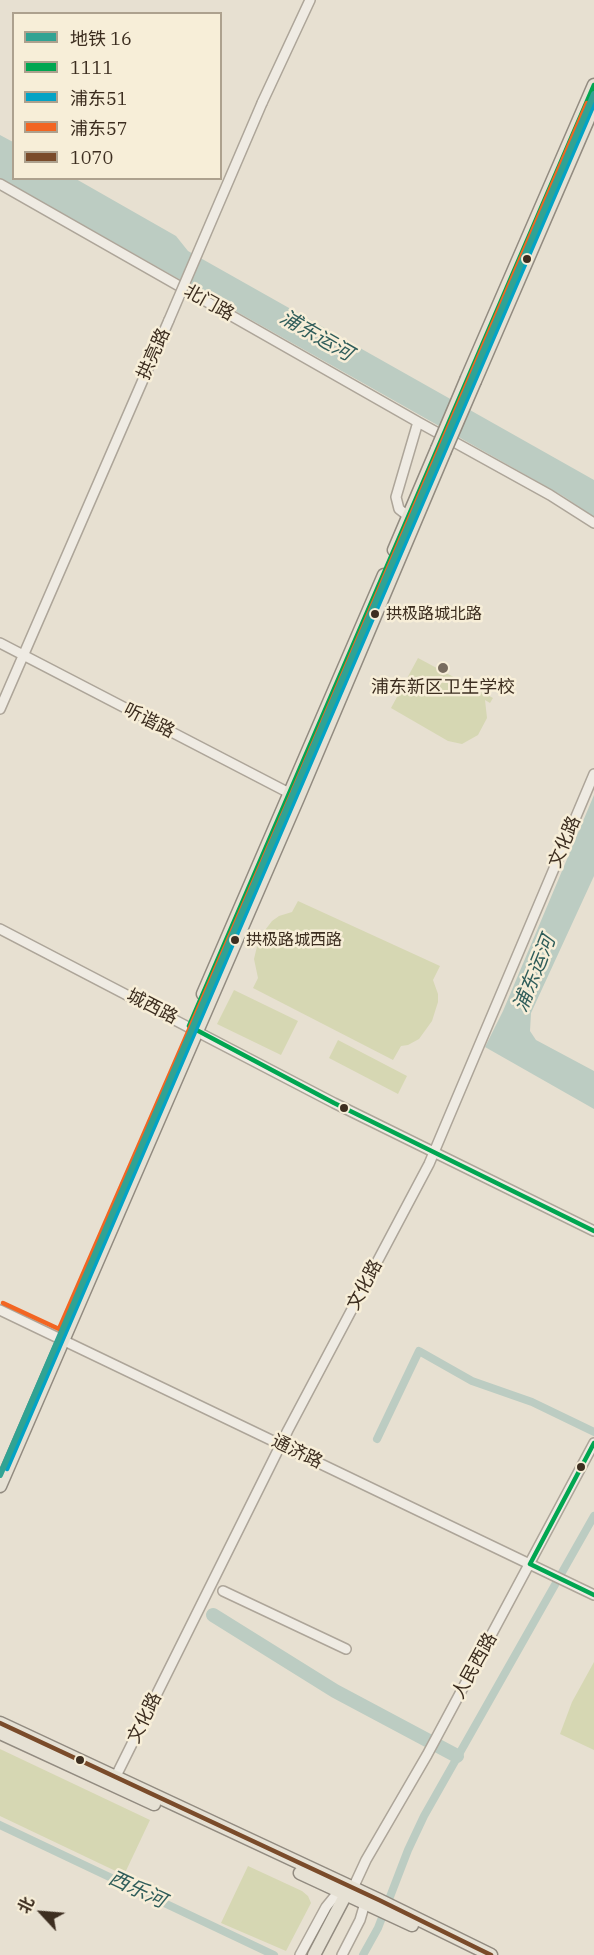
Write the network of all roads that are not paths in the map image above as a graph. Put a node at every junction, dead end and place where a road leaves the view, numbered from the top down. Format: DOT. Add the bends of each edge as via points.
graph roads {
  1 [pos="310,0"];
  2 [pos="594,85"];
  3 [pos="594,106"];
  4 [pos="0,184"];
  5 [pos="471,379"];
  6 [pos="418,422"];
  7 [pos="440,451"];
  8 [pos="408,516"];
  9 [pos="594,523"];
  10 [pos="0,643"];
  11 [pos="24,656"];
  12 [pos="0,709"];
  13 [pos="594,774"];
  14 [pos="294,796"];
  15 [pos="0,929"];
  16 [pos="193,1028"];
  17 [pos="434,1152"];
  18 [pos="594,1231"];
  19 [pos="0,1310"];
  20 [pos="60,1337"];
  21 [pos="594,1443"];
  22 [pos="281,1444"];
  23 [pos="0,1466"];
  24 [pos="0,1486"];
  25 [pos="530,1564"];
  26 [pos="223,1591"];
  27 [pos="594,1595"];
  28 [pos="346,1649"];
  29 [pos="0,1723"];
  30 [pos="0,1733"];
  31 [pos="113,1781"];
  32 [pos="352,1895"];
  33 [pos="382,1906"];
  34 [pos="394,1912"];
  35 [pos="306,1953"];
  36 [pos="323,1955"];
  37 [pos="342,1955"];
  38 [pos="474,1955"];
  39 [pos="491,1955"];
  1 -- 11 [label="street, 拱亮路, bridge"];
  2 -- 5 [label="main road"];
  3 -- 5 [label="main road"];
  4 -- 6 [label="street, 北门路"];
  5 -- 7 [label="main road, bridge"];
  6 -- 8 [label="street" via="396,496 399,509"];
  6 -- 9 [label="street, 北门路"];
  7 -- 8 [label="main road"];
  7 -- 14 [label="main road"];
  8 -- 14 [label="main road"];
  10 -- 11 [label="street, 听谐路"];
  11 -- 12 [label="street, 拱亮路"];
  11 -- 14 [label="street, 听谐路"];
  13 -- 17 [label="street, 文化路"];
  14 -- 16 [label="main road"];
  15 -- 16 [label="street, 城西路"];
  16 -- 17 [label="street, 城西路"];
  16 -- 20 [label="main road"];
  17 -- 18 [label="street, 城西路"];
  17 -- 22 [label="street, 文化路"];
  19 -- 20 [label="street, 通济路"];
  20 -- 22 [label="street, 通济路"];
  20 -- 23 [label="main road"];
  20 -- 24 [label="main road"];
  21 -- 25 [label="street, 人民西路"];
  22 -- 25 [label="street, 通济路"];
  22 -- 31 [label="street, 文化路"];
  25 -- 27 [label="street, 通济路"];
  25 -- 32 [label="street, 人民西路" via="366,1860"];
  26 -- 28 [label="street"];
  29 -- 31 [label="main road"];
  30 -- 31 [label="main road"];
  31 -- 32 [label="main road"];
  32 -- 33 [label="main road"];
  32 -- 33 [label="main road"];
  32 -- 35 [label="main road, 人民西路"];
  32 -- 36 [label="main road, 人民西路"];
  32 -- 37 [label="street, 人民西路" via="360,1920"];
  33 -- 34 [label="main road"];
  34 -- 38 [label="main road"];
  34 -- 39 [label="main road"];
}
